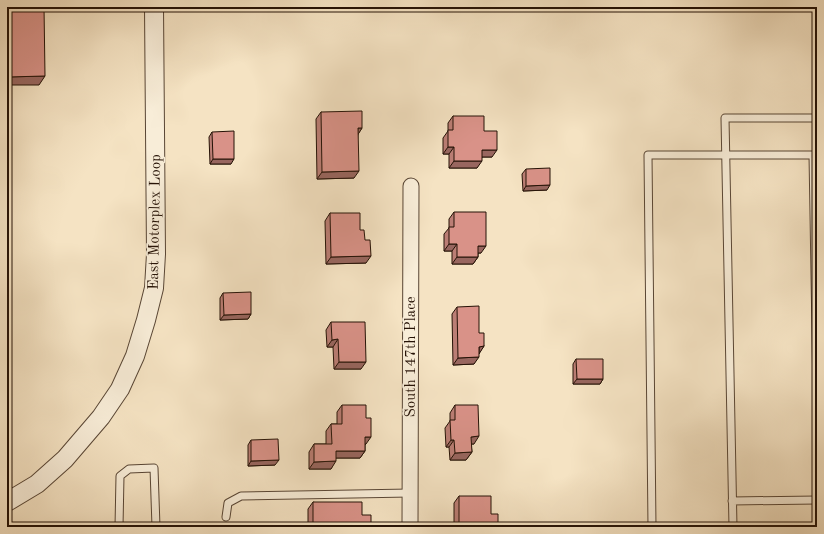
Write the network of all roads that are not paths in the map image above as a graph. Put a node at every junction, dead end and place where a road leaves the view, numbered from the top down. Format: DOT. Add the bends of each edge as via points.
graph roads {
  1 [pos="154,7"];
  2 [pos="817,118"];
  3 [pos="725,156"];
  4 [pos="411,186"];
  5 [pos="817,394"];
  6 [pos="410,493"];
  7 [pos="817,500"];
  8 [pos="732,501"];
  9 [pos="7,502"];
  10 [pos="226,517"];
  11 [pos="118,527"];
  12 [pos="156,527"];
  13 [pos="410,527"];
  14 [pos="652,527"];
  15 [pos="733,527"];
  1 -- 9 [label="street, East Motorplex Loop" via="156,254 154,288 146,320 135,356 120,389 101,417 66,459 37,484"];
  2 -- 3 [label="lane" via="725,118"];
  3 -- 5 [label="lane" via="813,155"];
  3 -- 8 [label="lane"];
  3 -- 14 [label="lane" via="648,155"];
  4 -- 6 [label="street, South 147th Place"];
  6 -- 10 [label="lane" via="241,496 228,503"];
  6 -- 13 [label="street, South 147th Place"];
  7 -- 8 [label="lane"];
  8 -- 15 [label="lane"];
  11 -- 12 [label="lane" via="120,476 129,468 154,468"];
}
